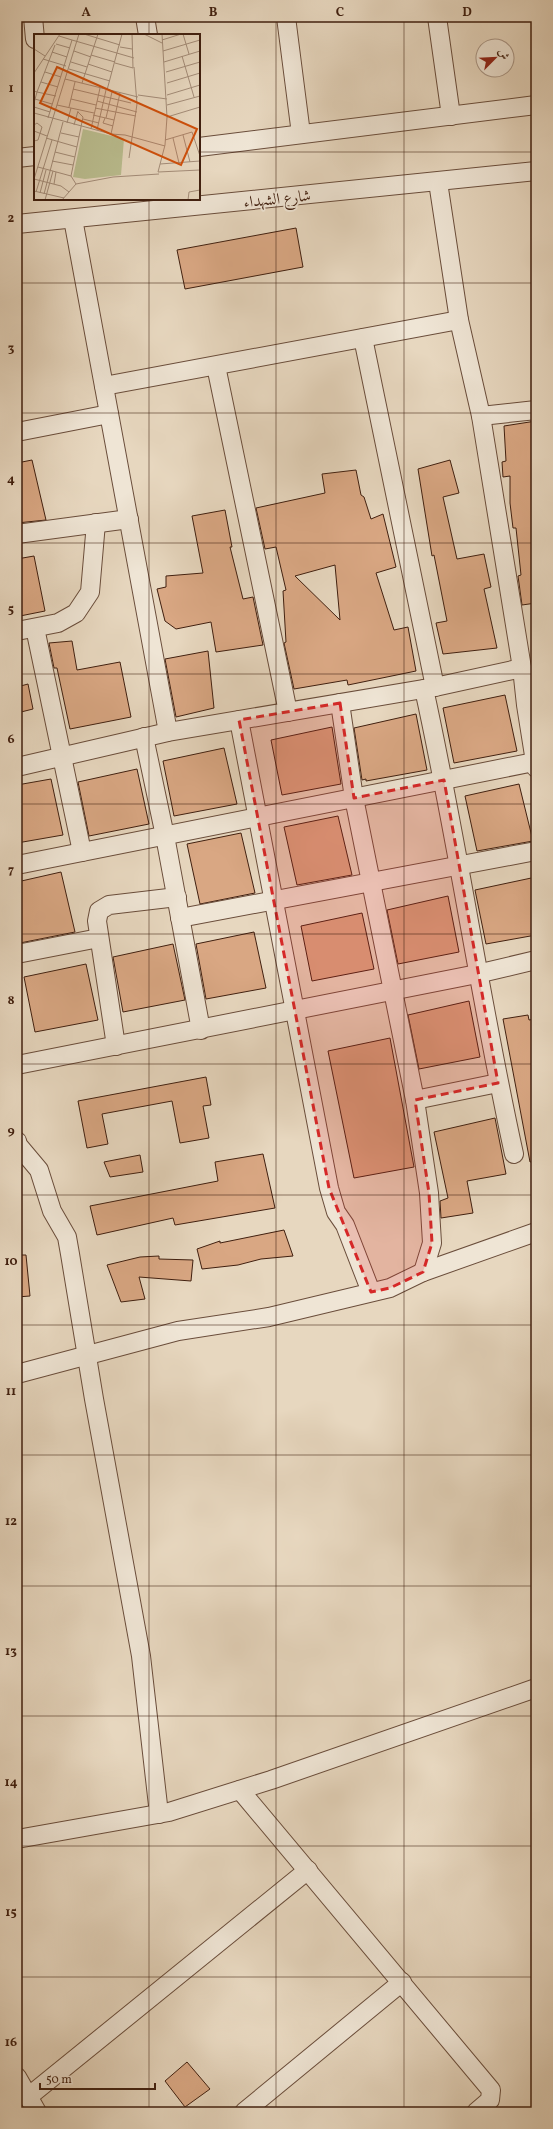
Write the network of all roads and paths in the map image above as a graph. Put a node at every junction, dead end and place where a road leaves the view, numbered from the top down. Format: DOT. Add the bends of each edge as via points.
graph roads {
  1 [pos="33,17"];
  2 [pos="145,17"];
  3 [pos="286,17"];
  4 [pos="437,17"];
  5 [pos="35,34"];
  6 [pos="148,34"];
  7 [pos="536,105"];
  8 [pos="451,116"];
  9 [pos="301,134"];
  10 [pos="200,147"];
  11 [pos="34,156"];
  12 [pos="17,158"];
  13 [pos="536,171"];
  14 [pos="438,182"];
  15 [pos="174,204"];
  16 [pos="73,218"];
  17 [pos="17,224"];
  18 [pos="458,320"];
  19 [pos="363,338"];
  20 [pos="216,366"];
  21 [pos="104,386"];
  22 [pos="536,410"];
  23 [pos="109,414"];
  24 [pos="481,416"];
  25 [pos="17,432"];
  26 [pos="129,519"];
  27 [pos="96,523"];
  28 [pos="17,534"];
  29 [pos="35,628"];
  30 [pos="17,631"];
  31 [pos="522,668"];
  32 [pos="430,688"];
  33 [pos="340,703"];
  34 [pos="288,712"];
  35 [pos="239,720"];
  36 [pos="168,732"];
  37 [pos="144,738"];
  38 [pos="62,756"];
  39 [pos="535,765"];
  40 [pos="17,767"];
  41 [pos="444,780"];
  42 [pos="354,798"];
  43 [pos="259,817"];
  44 [pos="165,836"];
  45 [pos="536,851"];
  46 [pos="82,852"];
  47 [pos="17,865"];
  48 [pos="458,865"];
  49 [pos="370,882"];
  50 [pos="177,897"];
  51 [pos="275,902"];
  52 [pos="180,918"];
  53 [pos="99,938"];
  54 [pos="17,954"];
  55 [pos="536,960"];
  56 [pos="477,974"];
  57 [pos="394,991"];
  58 [pos="295,1011"];
  59 [pos="201,1030"];
  60 [pos="116,1046"];
  61 [pos="17,1065"];
  62 [pos="498,1083"];
  63 [pos="415,1100"];
  64 [pos="17,1141"];
  65 [pos="514,1154"];
  66 [pos="536,1232"];
  67 [pos="423,1272"];
  68 [pos="371,1292"];
  69 [pos="88,1354"];
  70 [pos="17,1374"];
  71 [pos="536,1688"];
  72 [pos="240,1790"];
  73 [pos="160,1814"];
  74 [pos="17,1839"];
  75 [pos="308,1870"];
  76 [pos="402,1982"];
  77 [pos="17,2076"];
  78 [pos="32,2104"];
  79 [pos="244,2112"];
  80 [pos="476,2112"];
  1 -- 5 [label="street"];
  2 -- 6 [label="street"];
  3 -- 9 [label="street"];
  4 -- 8 [label="street"];
  7 -- 8 [label="street"];
  8 -- 9 [label="street"];
  9 -- 10 [label="street"];
  11 -- 12 [label="street"];
  13 -- 14 [label="street, شارع الشهداء"];
  14 -- 15 [label="street, شارع الشهداء"];
  14 -- 18 [label="street"];
  15 -- 16 [label="street, شارع الشهداء"];
  16 -- 17 [label="street, شارع الشهداء"];
  16 -- 21 [label="street"];
  18 -- 19 [label="street"];
  18 -- 24 [label="street"];
  19 -- 20 [label="street"];
  19 -- 32 [label="street"];
  20 -- 21 [label="street"];
  20 -- 34 [label="street"];
  21 -- 23 [label="street"];
  22 -- 24 [label="street"];
  23 -- 25 [label="street"];
  23 -- 26 [label="street"];
  24 -- 31 [label="street"];
  26 -- 27 [label="street"];
  26 -- 36 [label="street"];
  27 -- 28 [label="street"];
  27 -- 29 [label="street" via="90,592 76,613 58,623"];
  29 -- 30 [label="street"];
  29 -- 38 [label="street"];
  31 -- 32 [label="street"];
  31 -- 39 [label="street"];
  32 -- 33 [label="street"];
  32 -- 41 [label="street"];
  33 -- 34 [label="street"];
  33 -- 42 [label="street"];
  34 -- 35 [label="street"];
  35 -- 36 [label="street"];
  35 -- 43 [label="street"];
  36 -- 37 [label="street"];
  37 -- 38 [label="street"];
  37 -- 44 [label="street"];
  38 -- 40 [label="street"];
  38 -- 46 [label="street"];
  39 -- 41 [label="street"];
  41 -- 42 [label="street"];
  41 -- 48 [label="street"];
  42 -- 43 [label="street"];
  42 -- 49 [label="street"];
  43 -- 44 [label="street"];
  43 -- 51 [label="street"];
  44 -- 46 [label="street"];
  44 -- 50 [label="street"];
  45 -- 48 [label="street"];
  46 -- 47 [label="street"];
  48 -- 49 [label="street"];
  48 -- 56 [label="street"];
  49 -- 51 [label="street"];
  49 -- 57 [label="street"];
  50 -- 52 [label="street"];
  50 -- 53 [label="street" via="109,905 99,912"];
  51 -- 52 [label="street"];
  51 -- 58 [label="street"];
  52 -- 59 [label="street"];
  53 -- 54 [label="street"];
  53 -- 60 [label="street"];
  55 -- 56 [label="street"];
  56 -- 57 [label="street"];
  56 -- 62 [label="street"];
  57 -- 58 [label="street"];
  57 -- 63 [label="street"];
  58 -- 59 [label="street"];
  58 -- 68 [label="street" via="329,1188 336,1212 345,1225"];
  59 -- 60 [label="street"];
  60 -- 61 [label="street"];
  62 -- 63 [label="street"];
  62 -- 65 [label="street"];
  63 -- 67 [label="street" via="431,1219 432,1243"];
  64 -- 69 [label="street" via="18,1146 39,1170 52,1211 67,1237"];
  66 -- 67 [label="street"];
  67 -- 68 [label="street" via="390,1288"];
  68 -- 69 [label="street" via="269,1317 178,1331"];
  69 -- 70 [label="street"];
  69 -- 73 [label="street" via="94,1399 142,1656"];
  71 -- 72 [label="street"];
  72 -- 73 [label="street"];
  72 -- 75 [label="street"];
  73 -- 74 [label="street"];
  75 -- 76 [label="street"];
  75 -- 78 [label="street"];
  76 -- 79 [label="street"];
  76 -- 80 [label="street" via="491,2090 490,2100"];
  77 -- 78 [label="street"];
}
